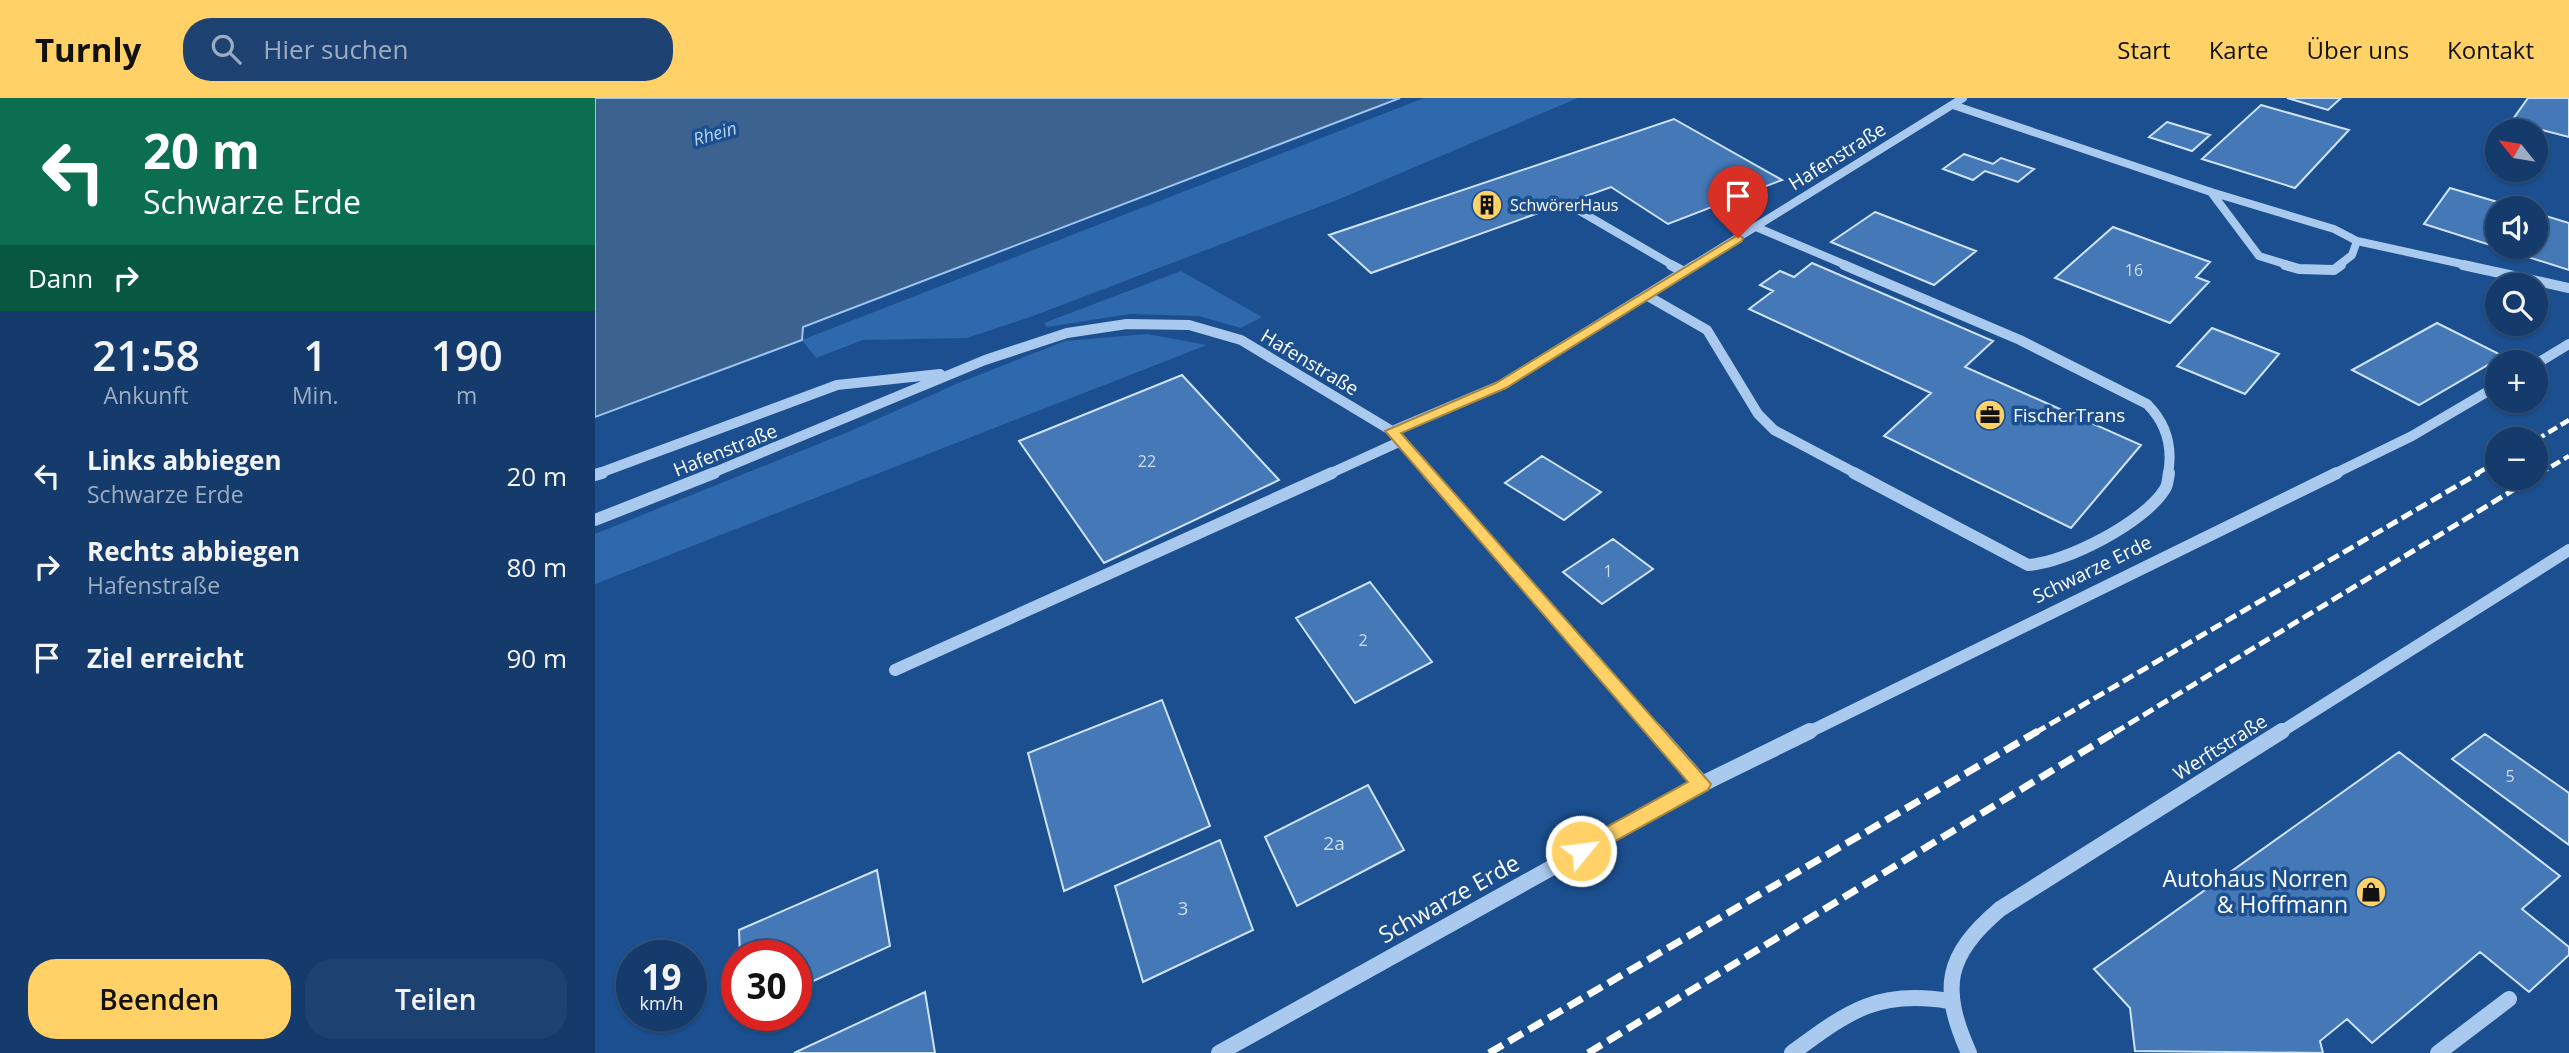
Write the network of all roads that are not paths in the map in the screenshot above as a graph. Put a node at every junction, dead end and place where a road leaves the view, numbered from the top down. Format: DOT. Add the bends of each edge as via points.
graph roads {
  1 [pos="1963,98"];
  2 [pos="1953,105"];
  3 [pos="2211,192"];
  4 [pos="1578,210"];
  5 [pos="1756,227"];
  6 [pos="2357,241"];
  7 [pos="1684,272"];
  8 [pos="2569,288"];
  9 [pos="1646,295"];
  10 [pos="2569,344"];
  11 [pos="2548,357"];
  12 [pos="950,373"];
  13 [pos="2485,393"];
  14 [pos="1395,436"];
  15 [pos="595,475"];
  16 [pos="595,520"];
  17 [pos="2569,550"];
  18 [pos="895,670"];
  19 [pos="1702,784"];
  20 [pos="2509,999"];
  21 [pos="1949,1001"];
  22 [pos="1219,1053"];
  23 [pos="1792,1053"];
  24 [pos="1969,1053"];
  25 [pos="2438,1053"];
  1 -- 2 [label="street, Hafenstraße"];
  2 -- 3 [label="street"];
  2 -- 5 [label="street, Hafenstraße"];
  3 -- 6 [label="street" via="2335,229"];
  3 -- 6 [label="street" via="2259,256 2299,269 2334,270 2353,255"];
  4 -- 7 [label="street"];
  5 -- 7 [label="street, Hafenstraße"];
  5 -- 9 [label="street" via="2020,340 2147,404 2161,418 2172,455 2166,488 2124,529 2045,564 2028,565 1774,430 1758,414 1707,330"];
  6 -- 8 [label="street"];
  7 -- 9 [label="street, Hafenstraße"];
  9 -- 14 [label="street, Hafenstraße" via="1501,386"];
  10 -- 11 [label="street"];
  12 -- 14 [label="street, Hafenstraße" via="1067,333 1127,324 1189,325 1241,340"];
  12 -- 15 [label="street" via="837,385"];
  12 -- 16 [label="street, Hafenstraße"];
  13 -- 19 [label="street, Schwarze Erde" via="2412,436"];
  14 -- 18 [label="street" via="1063,596"];
  14 -- 19 [label="street"];
  17 -- 21 [label="street, Werftstraße" via="2000,909 1979,925 1962,947 1950,969"];
  19 -- 22 [label="street, Schwarze Erde"];
  20 -- 25 [label="street"];
  21 -- 23 [label="street" via="1911,995 1867,1003"];
  21 -- 24 [label="street"];
}
